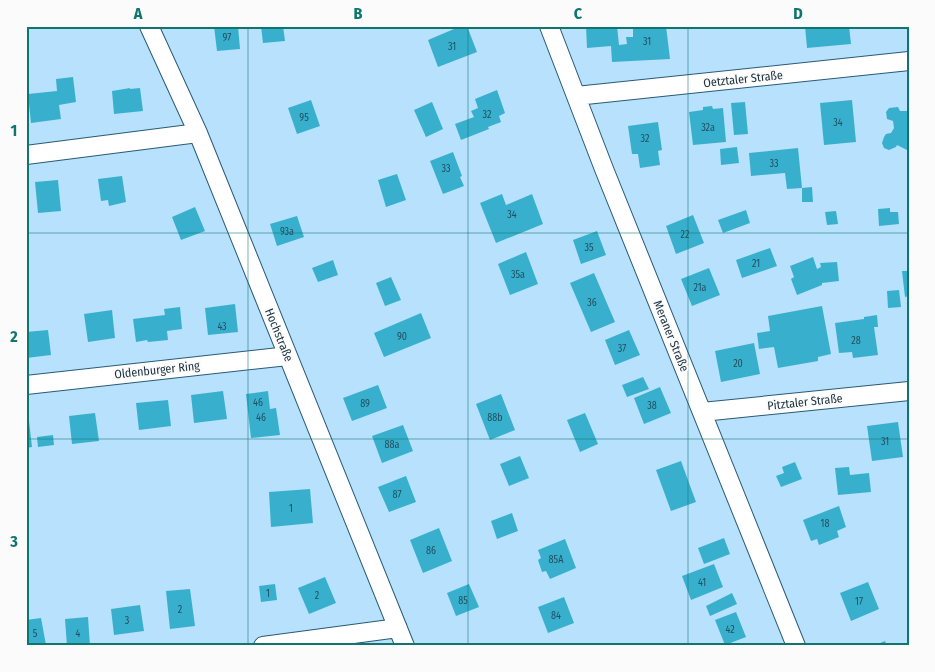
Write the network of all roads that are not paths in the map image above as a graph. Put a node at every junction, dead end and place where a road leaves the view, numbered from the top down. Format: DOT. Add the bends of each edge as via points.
graph roads {
  1 [pos="149,26"];
  2 [pos="548,26"];
  3 [pos="909,61"];
  4 [pos="576,96"];
  5 [pos="198,133"];
  6 [pos="26,155"];
  7 [pos="288,356"];
  8 [pos="26,384"];
  9 [pos="909,391"];
  10 [pos="702,412"];
  11 [pos="398,628"];
  12 [pos="263,646"];
  13 [pos="405,646"];
  14 [pos="796,646"];
  1 -- 5 [label="street, Hochstraße"];
  2 -- 4 [label="street, Meraner Straße"];
  3 -- 4 [label="street, Oetztaler Straße"];
  4 -- 10 [label="street, Meraner Straße"];
  5 -- 6 [label="street"];
  5 -- 7 [label="street, Hochstraße"];
  7 -- 8 [label="street, Oldenburger Ring"];
  7 -- 11 [label="street, Hochstraße"];
  9 -- 10 [label="street, Pitztaler Straße"];
  10 -- 14 [label="street, Meraner Straße"];
  11 -- 12 [label="street"];
  11 -- 13 [label="street, Hochstraße"];
}
